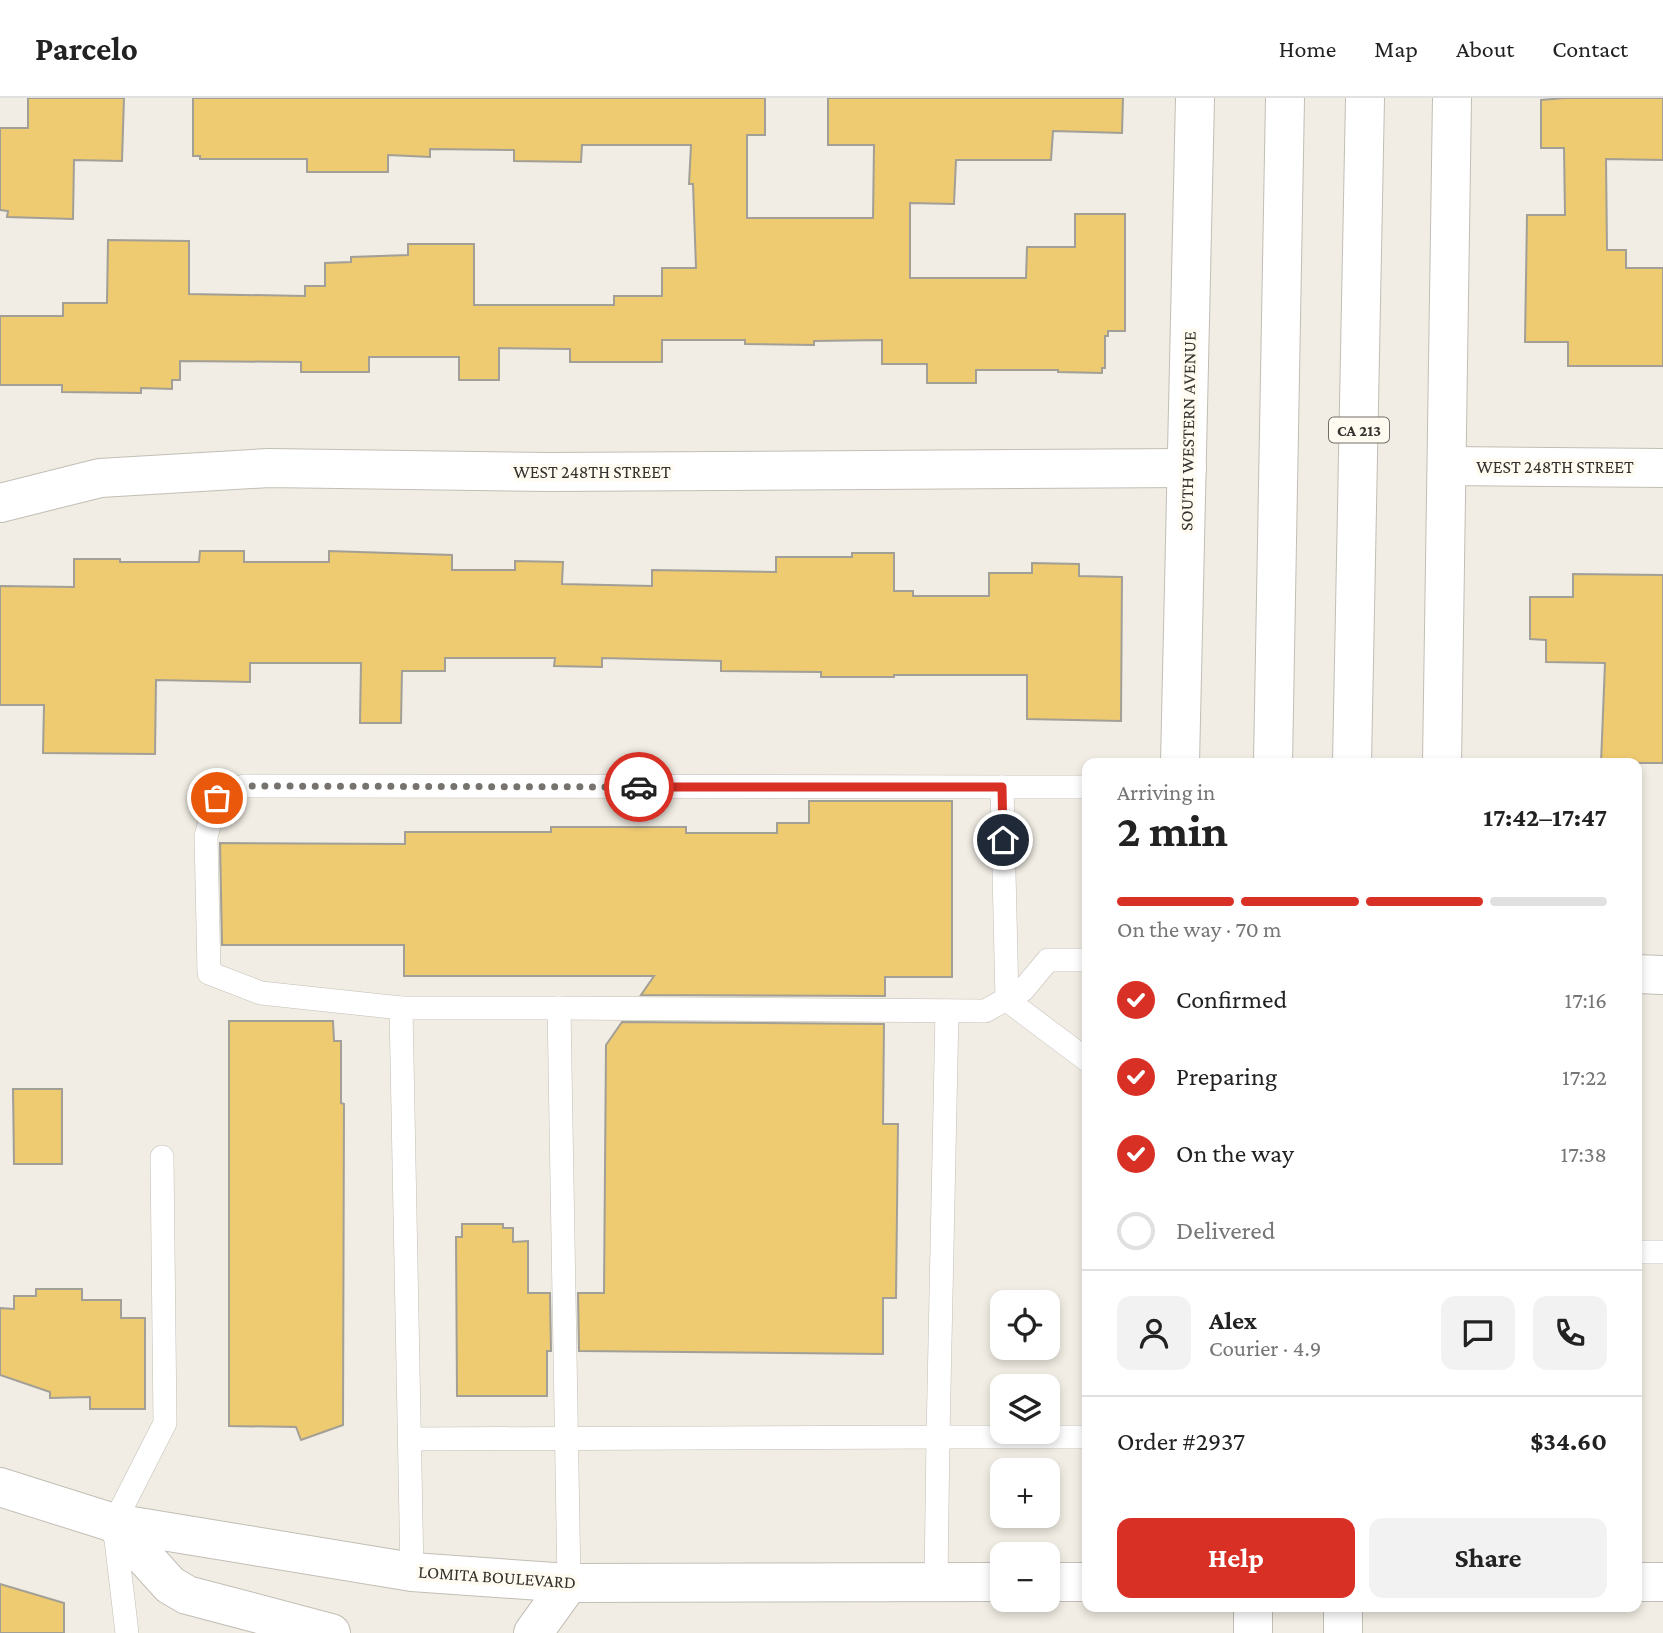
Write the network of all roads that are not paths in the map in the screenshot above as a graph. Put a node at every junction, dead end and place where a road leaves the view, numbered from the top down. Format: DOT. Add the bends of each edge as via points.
graph roads {
  1 [pos="1195,98"];
  2 [pos="1285,98"];
  3 [pos="1365,98"];
  4 [pos="1452,98"];
  5 [pos="1447,466"];
  6 [pos="1187,468"];
  7 [pos="1663,468"];
  8 [pos="0,503"];
  9 [pos="1180,758"];
  10 [pos="1273,758"];
  11 [pos="1352,758"];
  12 [pos="1442,758"];
  13 [pos="1002,787"];
  14 [pos="1082,787"];
  15 [pos="1082,960"];
  16 [pos="1642,974"];
  17 [pos="1663,975"];
  18 [pos="1007,999"];
  19 [pos="401,1008"];
  20 [pos="559,1008"];
  21 [pos="947,1011"];
  22 [pos="1082,1056"];
  23 [pos="162,1157"];
  24 [pos="1642,1252"];
  25 [pos="1663,1252"];
  26 [pos="938,1437"];
  27 [pos="1082,1437"];
  28 [pos="410,1439"];
  29 [pos="567,1439"];
  30 [pos="0,1487"];
  31 [pos="114,1523"];
  32 [pos="412,1572"];
  33 [pos="990,1582"];
  34 [pos="1060,1582"];
  35 [pos="1082,1582"];
  36 [pos="1642,1582"];
  37 [pos="1663,1582"];
  38 [pos="569,1583"];
  39 [pos="936,1583"];
  40 [pos="1253,1612"];
  41 [pos="1343,1612"];
  42 [pos="127,1633"];
  43 [pos="331,1633"];
  44 [pos="533,1633"];
  45 [pos="1253,1633"];
  46 [pos="1343,1633"];
  1 -- 6 [label="street, SOUTH WESTERN AVENUE"];
  2 -- 10 [label="street"];
  3 -- 11 [label="street, CA 213"];
  4 -- 5 [label="street"];
  5 -- 7 [label="street, WEST 248TH STREET"];
  5 -- 12 [label="street"];
  6 -- 8 [label="street, WEST 248TH STREET" via="550,472 269,468 100,478"];
  6 -- 9 [label="street, SOUTH WESTERN AVENUE"];
  13 -- 14 [label="lane"];
  13 -- 18 [label="lane"];
  13 -- 19 [label="lane" via="244,786 217,798 206,836 209,974 261,993"];
  15 -- 18 [label="lane" via="1048,960 1023,990"];
  16 -- 17 [label="street"];
  18 -- 21 [label="lane" via="985,1011"];
  18 -- 22 [label="lane"];
  19 -- 20 [label="lane"];
  19 -- 28 [label="lane"];
  20 -- 21 [label="lane"];
  20 -- 29 [label="lane"];
  21 -- 26 [label="lane"];
  23 -- 31 [label="lane" via="165,1423"];
  24 -- 25 [label="lane"];
  26 -- 27 [label="lane"];
  26 -- 29 [label="lane"];
  26 -- 39 [label="lane"];
  28 -- 29 [label="lane"];
  28 -- 32 [label="lane"];
  29 -- 38 [label="lane"];
  30 -- 31 [label="street, LOMITA BOULEVARD"];
  31 -- 32 [label="street, LOMITA BOULEVARD"];
  31 -- 42 [label="lane"];
  31 -- 43 [label="street" via="170,1585 187,1595"];
  32 -- 38 [label="street, LOMITA BOULEVARD"];
  33 -- 39 [label="street, LOMITA BOULEVARD"];
  34 -- 35 [label="street"];
  36 -- 37 [label="street"];
  38 -- 39 [label="street, LOMITA BOULEVARD"];
  38 -- 44 [label="street"];
  40 -- 45 [label="street"];
  41 -- 46 [label="street"];
}
